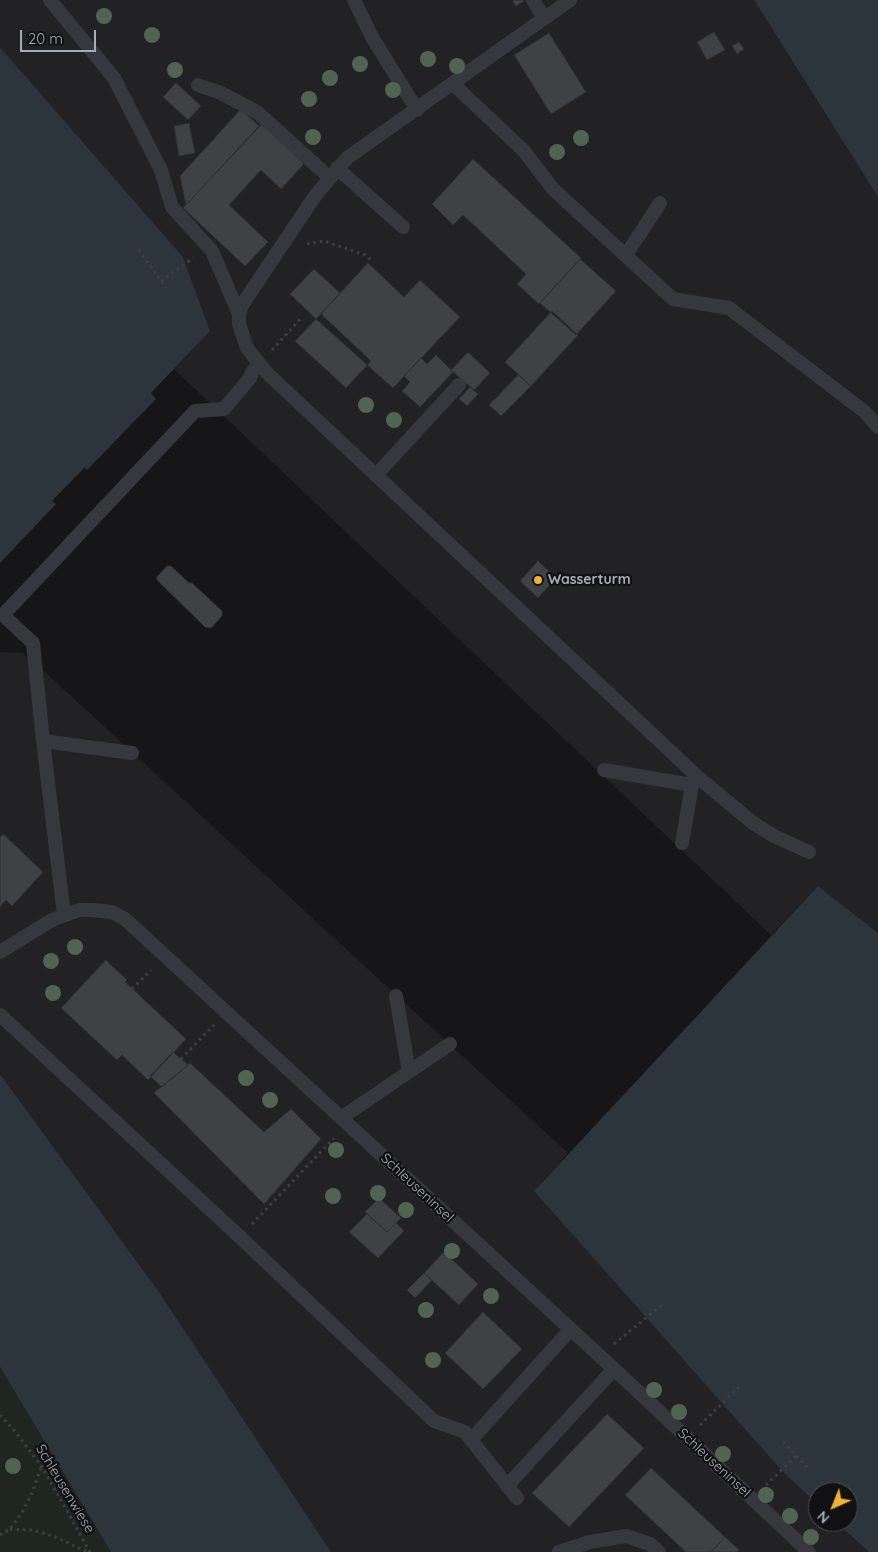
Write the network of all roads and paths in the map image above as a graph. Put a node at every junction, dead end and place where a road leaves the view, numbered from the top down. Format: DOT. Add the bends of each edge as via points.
graph roads {
  1 [pos="50,0"];
  2 [pos="354,0"];
  3 [pos="532,0"];
  4 [pos="570,0"];
  5 [pos="544,18"];
  6 [pos="452,84"];
  7 [pos="198,85"];
  8 [pos="417,110"];
  9 [pos="333,173"];
  10 [pos="660,203"];
  11 [pos="403,227"];
  12 [pos="280,248"];
  13 [pos="139,250"];
  14 [pos="198,255"];
  15 [pos="626,255"];
  16 [pos="371,260"];
  17 [pos="161,281"];
  18 [pos="166,288"];
  19 [pos="239,314"];
  20 [pos="302,317"];
  21 [pos="259,364"];
  22 [pos="459,385"];
  23 [pos="878,427"];
  24 [pos="376,475"];
  25 [pos="42,741"];
  26 [pos="132,753"];
  27 [pos="604,770"];
  28 [pos="696,781"];
  29 [pos="682,842"];
  30 [pos="809,852"];
  31 [pos="64,914"];
  32 [pos="0,952"];
  33 [pos="164,954"];
  34 [pos="132,989"];
  35 [pos="396,996"];
  36 [pos="226,1012"];
  37 [pos="0,1015"];
  38 [pos="450,1044"];
  39 [pos="181,1059"];
  40 [pos="409,1072"];
  41 [pos="345,1121"];
  42 [pos="240,1237"];
  43 [pos="662,1305"];
  44 [pos="570,1330"];
  45 [pos="598,1355"];
  46 [pos="614,1369"];
  47 [pos="739,1387"];
  48 [pos="719,1408"];
  49 [pos="0,1415"];
  50 [pos="471,1440"];
  51 [pos="783,1442"];
  52 [pos="796,1456"];
  53 [pos="42,1467"];
  54 [pos="810,1470"];
  55 [pos="778,1474"];
  56 [pos="508,1486"];
  57 [pos="517,1498"];
  58 [pos="10,1530"];
  59 [pos="0,1535"];
  60 [pos="89,1552"];
  61 [pos="559,1552"];
  62 [pos="659,1552"];
  63 [pos="809,1552"];
  1 -- 19 [label="lane" via="114,78 161,170 172,207 212,251"];
  2 -- 8 [label="lane" via="372,37"];
  3 -- 5 [label="lane"];
  4 -- 5 [label="lane"];
  5 -- 6 [label="lane"];
  6 -- 8 [label="lane"];
  6 -- 15 [label="lane" via="524,151 553,189"];
  7 -- 9 [label="lane" via="257,112"];
  8 -- 9 [label="lane" via="363,146"];
  9 -- 11 [label="lane"];
  9 -- 12 [label="lane"];
  10 -- 15 [label="lane"];
  12 -- 16 [label="path" via="324,241"];
  12 -- 19 [label="lane"];
  13 -- 17 [label="path"];
  14 -- 17 [label="path"];
  15 -- 23 [label="lane" via="672,298 728,308 865,412"];
  17 -- 18 [label="path"];
  19 -- 21 [label="lane" via="247,348"];
  20 -- 21 [label="path"];
  21 -- 24 [label="lane"];
  21 -- 25 [label="lane" via="224,409 195,411 3,615 33,643"];
  22 -- 24 [label="lane"];
  24 -- 28 [label="lane"];
  25 -- 26 [label="lane"];
  25 -- 31 [label="lane"];
  27 -- 28 [label="lane"];
  28 -- 29 [label="lane"];
  28 -- 30 [label="lane" via="753,823"];
  31 -- 32 [label="lane, Schleuseninsel"];
  31 -- 33 [label="lane, Schleuseninsel" via="79,910 112,912 125,919"];
  33 -- 34 [label="path"];
  33 -- 36 [label="lane, Schleuseninsel"];
  35 -- 40 [label="lane"];
  36 -- 39 [label="path"];
  36 -- 41 [label="lane, Schleuseninsel"];
  37 -- 42 [label="lane"];
  38 -- 40 [label="lane"];
  40 -- 41 [label="lane"];
  41 -- 42 [label="path"];
  41 -- 44 [label="lane, Schleuseninsel"];
  42 -- 50 [label="lane" via="434,1421 465,1432"];
  43 -- 45 [label="path"];
  44 -- 45 [label="lane, Schleuseninsel"];
  44 -- 50 [label="lane"];
  45 -- 46 [label="lane, Schleuseninsel"];
  46 -- 56 [label="lane"];
  46 -- 63 [label="lane, Schleuseninsel"];
  47 -- 48 [label="path"];
  49 -- 53 [label="path, Schleusenwiese"];
  50 -- 56 [label="lane"];
  51 -- 52 [label="path"];
  52 -- 54 [label="path"];
  52 -- 55 [label="path"];
  53 -- 58 [label="path" via="23,1511"];
  53 -- 60 [label="path, Schleusenwiese"];
  56 -- 57 [label="lane"];
  58 -- 59 [label="path"];
  58 -- 60 [label="path" via="32,1530"];
  61 -- 62 [label="lane" via="590,1542 626,1536 650,1544"];
}
